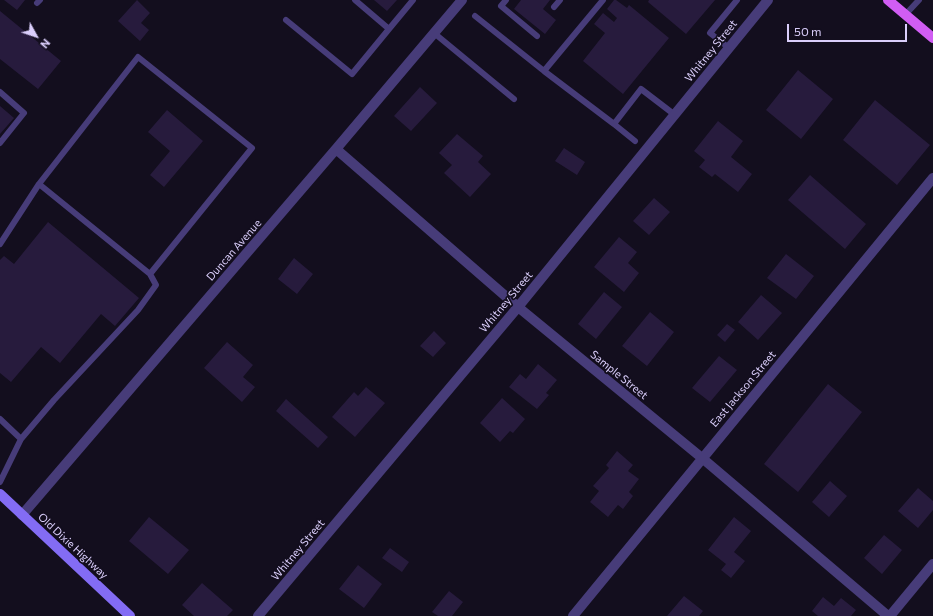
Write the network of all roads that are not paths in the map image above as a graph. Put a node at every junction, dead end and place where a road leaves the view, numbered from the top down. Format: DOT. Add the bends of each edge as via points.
graph roads {
  1 [pos="355,0"];
  2 [pos="413,0"];
  3 [pos="462,0"];
  4 [pos="506,0"];
  5 [pos="560,0"];
  6 [pos="603,0"];
  7 [pos="737,0"];
  8 [pos="768,0"];
  9 [pos="888,0"];
  10 [pos="919,0"];
  11 [pos="554,7"];
  12 [pos="906,15"];
  13 [pos="474,16"];
  14 [pos="286,20"];
  15 [pos="389,28"];
  16 [pos="434,33"];
  17 [pos="537,36"];
  18 [pos="933,38"];
  19 [pos="729,48"];
  20 [pos="544,71"];
  21 [pos="0,92"];
  22 [pos="514,99"];
  23 [pos="675,115"];
  24 [pos="614,124"];
  25 [pos="635,141"];
  26 [pos="0,143"];
  27 [pos="336,150"];
  28 [pos="933,178"];
  29 [pos="39,184"];
  30 [pos="0,244"];
  31 [pos="150,274"];
  32 [pos="518,307"];
  33 [pos="0,419"];
  34 [pos="9,428"];
  35 [pos="0,429"];
  36 [pos="21,439"];
  37 [pos="702,458"];
  38 [pos="0,482"];
  39 [pos="1,499"];
  40 [pos="22,515"];
  41 [pos="933,564"];
  42 [pos="130,616"];
  43 [pos="258,616"];
  44 [pos="573,616"];
  45 [pos="889,616"];
  1 -- 15 [label="lane"];
  2 -- 15 [label="lane"];
  3 -- 16 [label="street, Duncan Avenue"];
  4 -- 17 [label="lane" via="501,6"];
  5 -- 11 [label="lane"];
  6 -- 20 [label="lane"];
  7 -- 19 [label="lane" via="710,33"];
  8 -- 19 [label="street, Whitney Street"];
  9 -- 12 [label="main road"];
  10 -- 12 [label="lane"];
  12 -- 18 [label="main road"];
  13 -- 20 [label="lane"];
  14 -- 15 [label="lane" via="352,74"];
  16 -- 22 [label="lane"];
  16 -- 27 [label="street, Duncan Avenue"];
  19 -- 23 [label="street, Whitney Street"];
  20 -- 24 [label="lane"];
  21 -- 26 [label="lane" via="24,113"];
  23 -- 24 [label="lane" via="641,89"];
  23 -- 32 [label="street, Whitney Street"];
  24 -- 25 [label="lane"];
  27 -- 32 [label="street, Sample Street"];
  27 -- 40 [label="street, Duncan Avenue"];
  28 -- 37 [label="street, East Jackson Street"];
  29 -- 30 [label="lane"];
  29 -- 31 [label="lane"];
  29 -- 31 [label="lane" via="138,57 252,148"];
  31 -- 36 [label="lane" via="156,285 138,310"];
  32 -- 37 [label="street, Sample Street"];
  32 -- 43 [label="street, Whitney Street"];
  33 -- 34 [label="lane"];
  34 -- 35 [label="lane"];
  34 -- 36 [label="lane"];
  36 -- 38 [label="lane"];
  37 -- 44 [label="street, East Jackson Street"];
  37 -- 45 [label="street, Sample Street"];
  39 -- 40 [label="street, Old Dixie Highway"];
  40 -- 42 [label="street, Old Dixie Highway"];
  41 -- 45 [label="street"];
}
